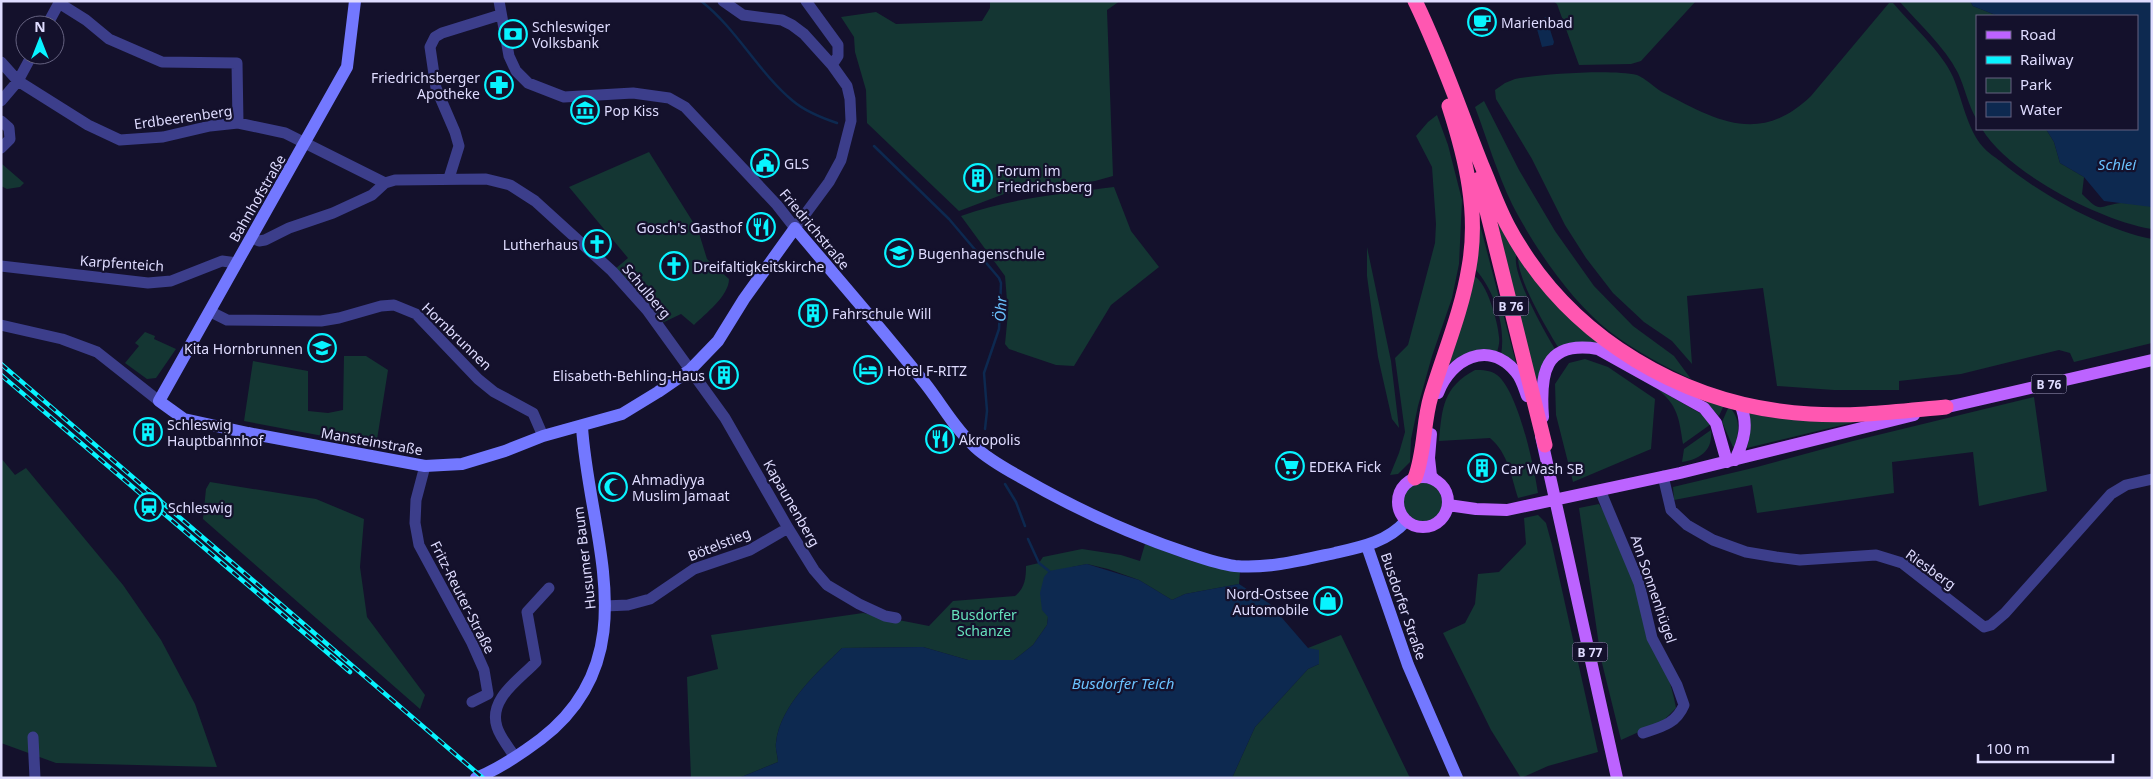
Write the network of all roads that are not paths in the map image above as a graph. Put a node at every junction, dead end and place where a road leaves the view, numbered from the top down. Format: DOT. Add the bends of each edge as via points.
graph roads {
  1 [pos="355,1"];
  2 [pos="499,1"];
  3 [pos="723,1"];
  4 [pos="806,1"];
  5 [pos="1404,1"];
  6 [pos="1415,1"];
  7 [pos="52,15"];
  8 [pos="500,15"];
  9 [pos="1,62"];
  10 [pos="27,65"];
  11 [pos="832,65"];
  12 [pos="18,81"];
  13 [pos="1,101"];
  14 [pos="1,122"];
  15 [pos="238,123"];
  16 [pos="1466,142"];
  17 [pos="306,144"];
  18 [pos="1,148"];
  19 [pos="449,178"];
  20 [pos="385,183"];
  21 [pos="794,228"];
  22 [pos="252,238"];
  23 [pos="237,263"];
  24 [pos="1,266"];
  25 [pos="211,312"];
  26 [pos="1,325"];
  27 [pos="2152,360"];
  28 [pos="690,370"];
  29 [pos="159,401"];
  30 [pos="1740,404"];
  31 [pos="1946,407"];
  32 [pos="582,426"];
  33 [pos="543,436"];
  34 [pos="1545,445"];
  35 [pos="982,454"];
  36 [pos="1731,461"];
  37 [pos="425,466"];
  38 [pos="1663,476"];
  39 [pos="1415,478"];
  40 [pos="1434,479"];
  41 [pos="2152,479"];
  42 [pos="1600,490"];
  43 [pos="1448,505"];
  44 [pos="1406,522"];
  45 [pos="788,528"];
  46 [pos="1367,546"];
  47 [pos="549,588"];
  48 [pos="605,606"];
  49 [pos="896,618"];
  50 [pos="472,702"];
  51 [pos="1643,733"];
  52 [pos="33,737"];
  53 [pos="515,757"];
  54 [pos="35,778"];
  55 [pos="476,778"];
  56 [pos="1457,778"];
  57 [pos="1617,778"];
  1 -- 17 [label="street, Bahnhofstraße" via="348,67"];
  2 -- 8 [label="street, Friedrichstraße"];
  3 -- 11 [label="street" via="743,15 782,20 792,25"];
  4 -- 11 [label="street" via="838,45 838,56"];
  5 -- 16 [label="highway, B 76"];
  6 -- 16 [label="highway, B 76"];
  7 -- 15 [label="street" via="59,3 109,40 162,62 237,63"];
  8 -- 19 [label="street" via="442,33 435,37 430,47 436,88 459,146"];
  8 -- 21 [label="street, Friedrichstraße" via="509,56 521,78 564,97 633,93 669,98 685,107 777,205"];
  9 -- 12 [label="street, Erdbeerenberg"];
  10 -- 12 [label="street"];
  11 -- 21 [label="street" via="847,86 852,113 850,131 842,160 830,182"];
  12 -- 13 [label="street"];
  12 -- 15 [label="street, Erdbeerenberg" via="88,125 120,140 163,137"];
  14 -- 18 [label="street" via="9,128 10,139"];
  15 -- 17 [label="street, Erdbeerenberg" via="285,133"];
  16 -- 30 [label="highway" via="1509,228 1541,277 1579,319 1642,365 1697,390"];
  16 -- 34 [label="highway, B 76" via="1499,254"];
  16 -- 39 [label="highway" via="1472,206 1469,269 1431,396"];
  17 -- 20 [label="street, Erdbeerenberg"];
  17 -- 22 [label="street, Bahnhofstraße"];
  19 -- 20 [label="street, Schulberg"];
  19 -- 28 [label="street, Schulberg" via="486,178 510,185 535,201 616,275 647,310"];
  20 -- 22 [label="street" via="372,195 333,213 265,240"];
  21 -- 28 [label="street" via="718,341"];
  21 -- 35 [label="street, Friedrichstraße"];
  22 -- 23 [label="street, Bahnhofstraße"];
  23 -- 24 [label="street, Karpfenteich" via="222,261 171,281 148,283"];
  23 -- 25 [label="street, Bahnhofstraße"];
  25 -- 29 [label="street, Bahnhofstraße"];
  25 -- 33 [label="street, Hornbrunnen" via="228,320 321,321 394,305 416,314 494,392 533,413"];
  26 -- 29 [label="street" via="81,344 97,352"];
  27 -- 31 [label="main road, B 76"];
  28 -- 32 [label="street" via="622,414"];
  28 -- 45 [label="street, Kapaunenberg" via="725,418"];
  29 -- 37 [label="street, Mansteinstraße" via="184,419"];
  30 -- 31 [label="highway" via="1826,415"];
  30 -- 36 [label="main road" via="1745,426 1740,448"];
  31 -- 36 [label="main road, B 76"];
  32 -- 33 [label="street, Mansteinstraße"];
  32 -- 48 [label="street, Husumer Baum" via="600,542"];
  33 -- 37 [label="street, Mansteinstraße" via="462,464"];
  34 -- 36 [label="main road" via="1541,391 1544,372 1560,353 1583,346 1614,356 1704,408 1716,423"];
  34 -- 40 [label="main road" via="1517,373 1499,358 1475,356 1465,359 1448,373 1436,398 1429,458"];
  34 -- 57 [label="main road, B 77"];
  35 -- 46 [label="street, Busdorfer Straße" via="1064,502 1154,542 1234,566 1294,562"];
  36 -- 38 [label="main road, B 76"];
  37 -- 50 [label="street, Fritz-Reuter-Straße" via="416,500 419,545 484,670 488,694"];
  38 -- 41 [label="street, Riesberg" via="1671,510 1687,525 1713,540 1746,552 1800,560 1876,555 1902,563 1984,627 2005,613 2111,494 2126,485"];
  38 -- 42 [label="main road, B 76"];
  39 -- 40 [label="main road"];
  39 -- 44 [label="main road" via="1404,485 1397,499"];
  40 -- 43 [label="main road" via="1445,490"];
  42 -- 43 [label="main road, B 76" via="1507,510"];
  42 -- 51 [label="street, Am Sonnenhügel" via="1639,583 1652,638 1684,705 1680,715 1669,724"];
  43 -- 44 [label="main road" via="1443,518 1431,526 1414,526"];
  44 -- 46 [label="street" via="1398,531"];
  45 -- 48 [label="street, Bötelstieg" via="750,550 694,569 650,598"];
  45 -- 49 [label="street, Kapaunenberg" via="827,586 859,604"];
  46 -- 56 [label="street, Busdorfer Straße" via="1408,665"];
  47 -- 53 [label="street" via="527,612 536,662 502,695 495,711 497,728"];
  48 -- 53 [label="street, Husumer Baum" via="606,628 597,666 576,704 550,732"];
  52 -- 54 [label="street"];
  53 -- 55 [label="street, Husumer Baum"];
}
